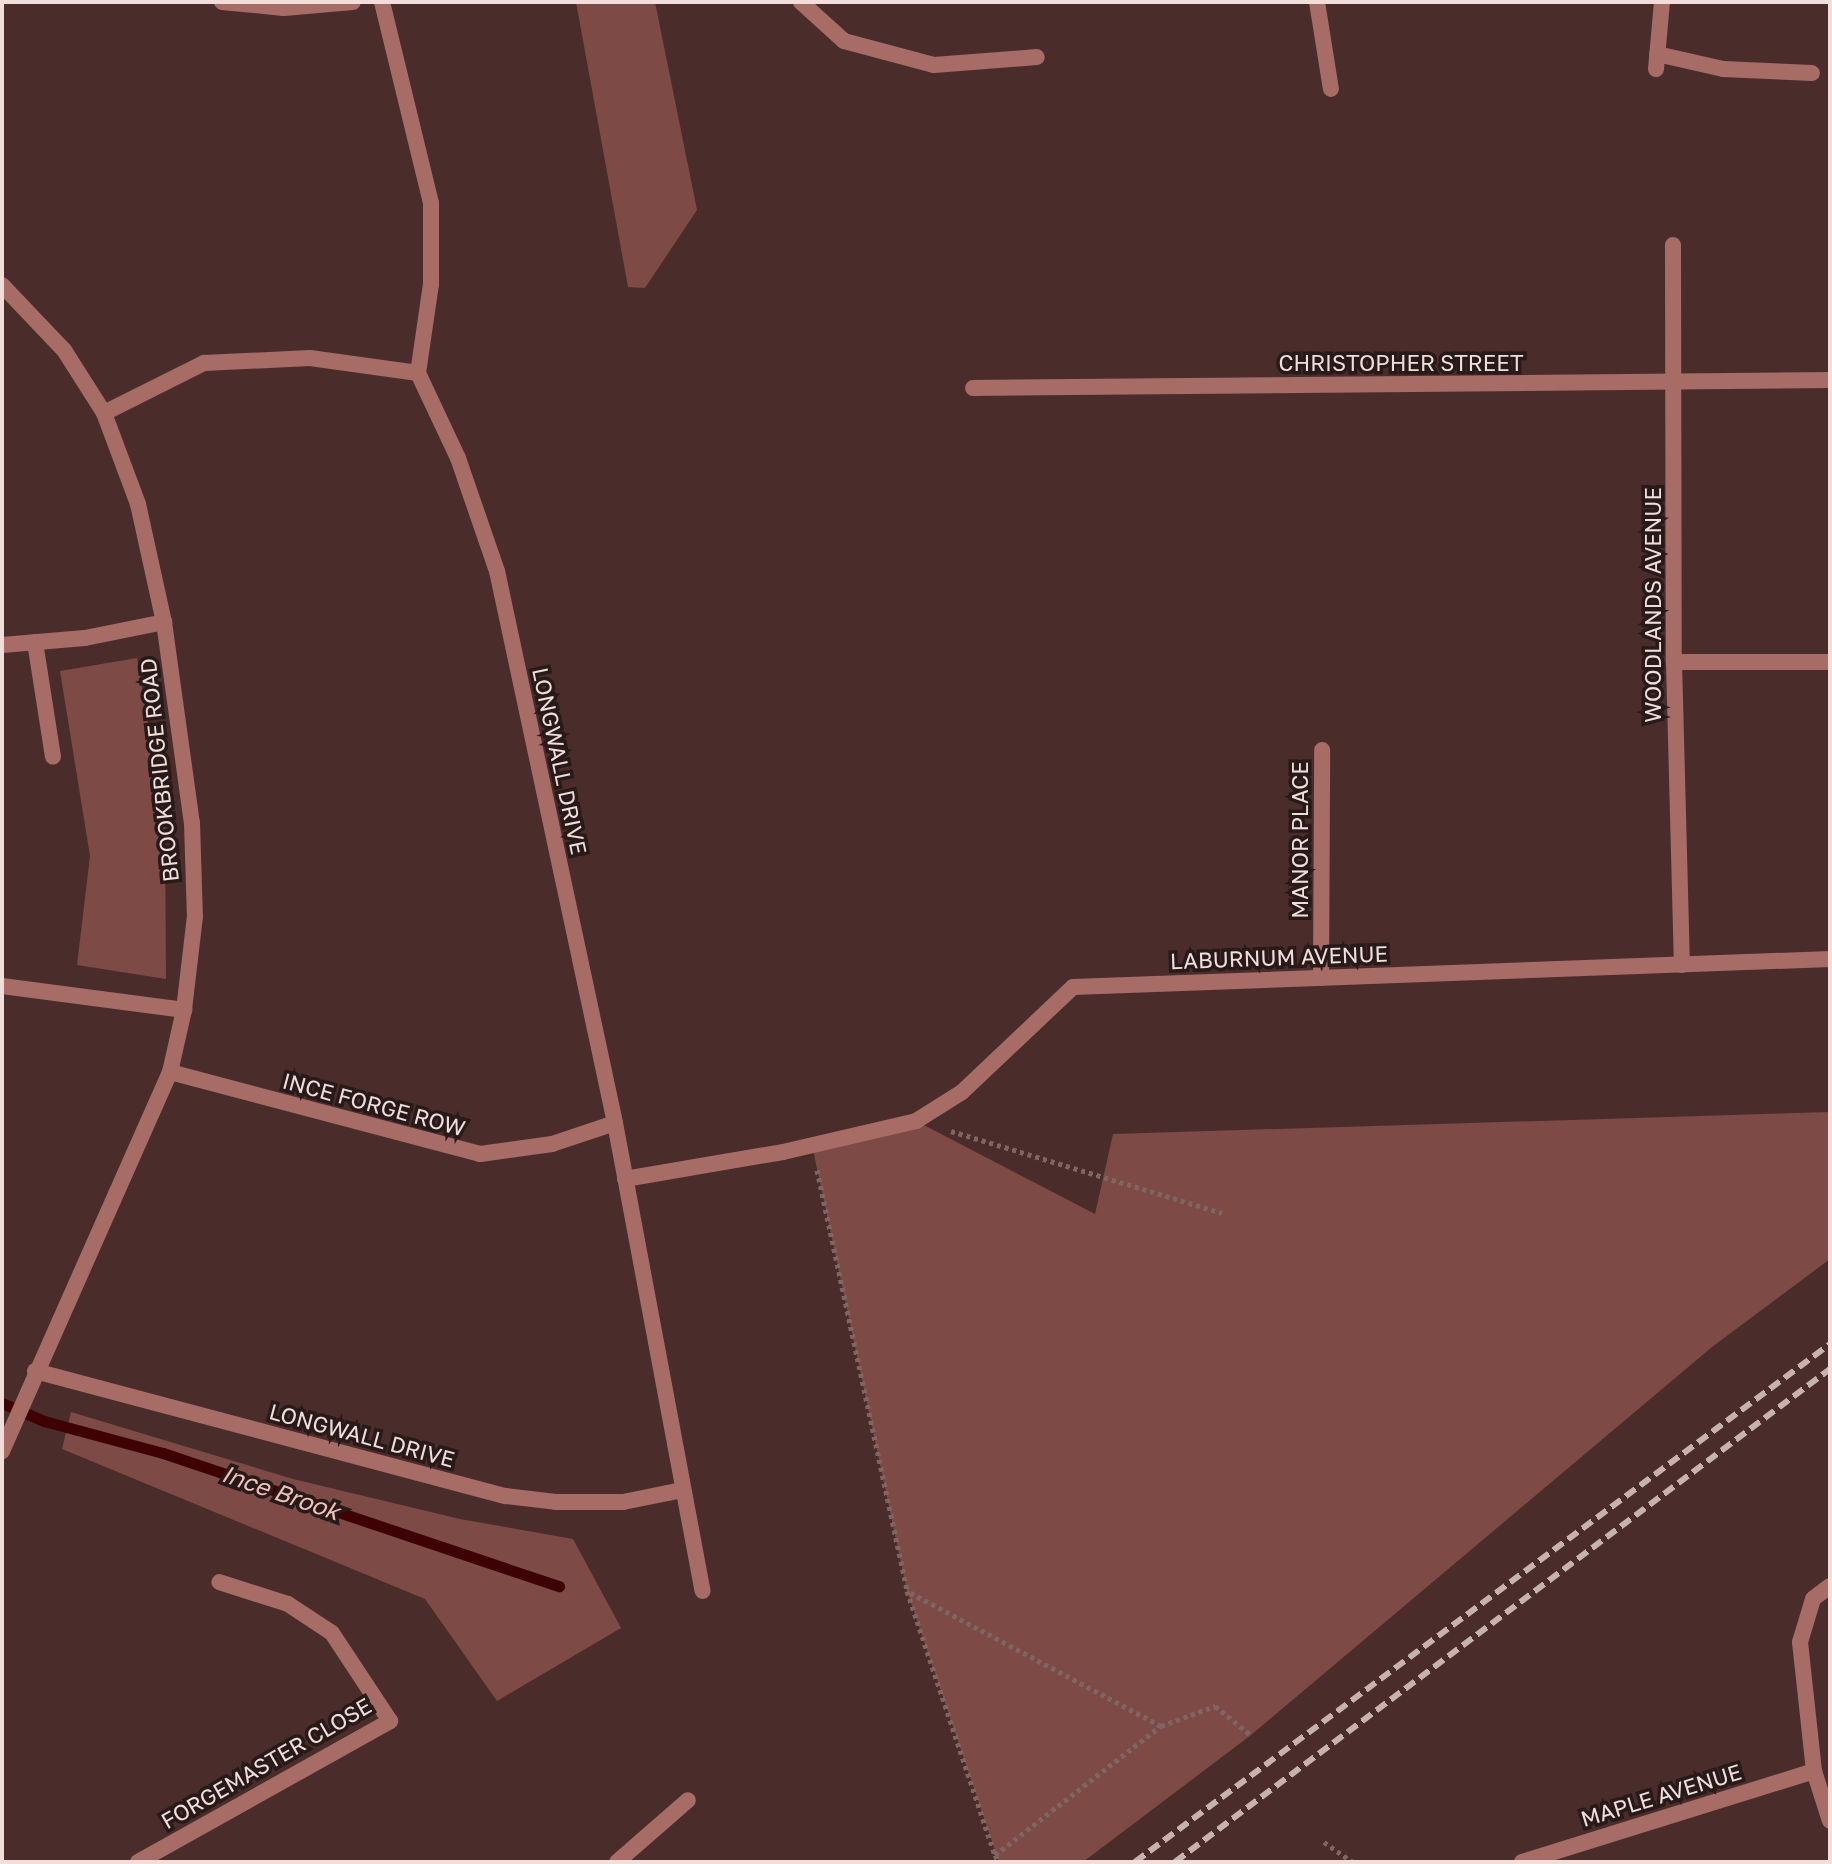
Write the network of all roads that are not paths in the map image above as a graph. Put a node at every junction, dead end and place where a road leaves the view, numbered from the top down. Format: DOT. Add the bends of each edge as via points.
graph roads {
  1 [pos="222,2"];
  2 [pos="353,2"];
  3 [pos="382,2"];
  4 [pos="801,2"];
  5 [pos="1317,2"];
  6 [pos="1662,2"];
  7 [pos="1037,57"];
  8 [pos="1812,73"];
  9 [pos="1331,89"];
  10 [pos="1673,245"];
  11 [pos="2,285"];
  12 [pos="418,373"];
  13 [pos="1830,380"];
  14 [pos="1675,383"];
  15 [pos="973,388"];
  16 [pos="104,413"];
  17 [pos="164,622"];
  18 [pos="35,642"];
  19 [pos="2,645"];
  20 [pos="1674,662"];
  21 [pos="1830,662"];
  22 [pos="1322,750"];
  23 [pos="53,757"];
  24 [pos="1830,959"];
  25 [pos="1682,965"];
  26 [pos="1321,978"];
  27 [pos="2,986"];
  28 [pos="184,1010"];
  29 [pos="170,1072"];
  30 [pos="615,1123"];
  31 [pos="625,1179"];
  32 [pos="35,1371"];
  33 [pos="2,1451"];
  34 [pos="682,1490"];
  35 [pos="219,1582"];
  36 [pos="1830,1586"];
  37 [pos="703,1591"];
  38 [pos="1814,1771"];
  39 [pos="688,1800"];
  40 [pos="1830,1821"];
  41 [pos="138,1862"];
  42 [pos="617,1862"];
  43 [pos="1522,1862"];
  1 -- 2 [label="street" via="284,8"];
  3 -- 12 [label="street" via="431,203 431,284"];
  4 -- 7 [label="street" via="844,41 934,65"];
  5 -- 9 [label="street"];
  6 -- 8 [label="street" via="1657,61"];
  10 -- 14 [label="street, WOODLANDS AVENUE"];
  11 -- 16 [label="street, BROOKBRIDGE ROAD" via="64,350"];
  12 -- 16 [label="street" via="310,358 204,363"];
  12 -- 30 [label="street, LONGWALL DRIVE" via="458,458 497,571"];
  13 -- 14 [label="street, CHRISTOPHER STREET"];
  14 -- 15 [label="street, CHRISTOPHER STREET"];
  14 -- 20 [label="street, WOODLANDS AVENUE"];
  16 -- 17 [label="street, BROOKBRIDGE ROAD" via="138,504"];
  17 -- 18 [label="street"];
  17 -- 28 [label="street, BROOKBRIDGE ROAD" via="192,823 195,916"];
  18 -- 19 [label="street"];
  18 -- 23 [label="street"];
  20 -- 21 [label="street"];
  20 -- 25 [label="street, WOODLANDS AVENUE"];
  22 -- 26 [label="street, MANOR PLACE"];
  24 -- 25 [label="street, LABURNUM AVENUE"];
  25 -- 26 [label="street, LABURNUM AVENUE"];
  26 -- 31 [label="street, LABURNUM AVENUE" via="1073,987 962,1092 916,1121 783,1152"];
  27 -- 28 [label="street"];
  28 -- 29 [label="street, BROOKBRIDGE ROAD"];
  29 -- 30 [label="street, INCE FORGE ROW" via="480,1154 552,1144"];
  29 -- 32 [label="street, BROOKBRIDGE ROAD"];
  30 -- 31 [label="street, LONGWALL DRIVE"];
  31 -- 34 [label="street, LONGWALL DRIVE"];
  32 -- 33 [label="street, BROOKBRIDGE ROAD"];
  32 -- 34 [label="street, LONGWALL DRIVE" via="506,1496 623,1502"];
  34 -- 37 [label="street, LONGWALL DRIVE"];
  35 -- 41 [label="street, FORGEMASTER CLOSE" via="288,1604 332,1633 390,1721"];
  36 -- 38 [label="street" via="1813,1599 1800,1642"];
  38 -- 40 [label="street"];
  38 -- 43 [label="street, MAPLE AVENUE"];
  39 -- 42 [label="street"];
}
